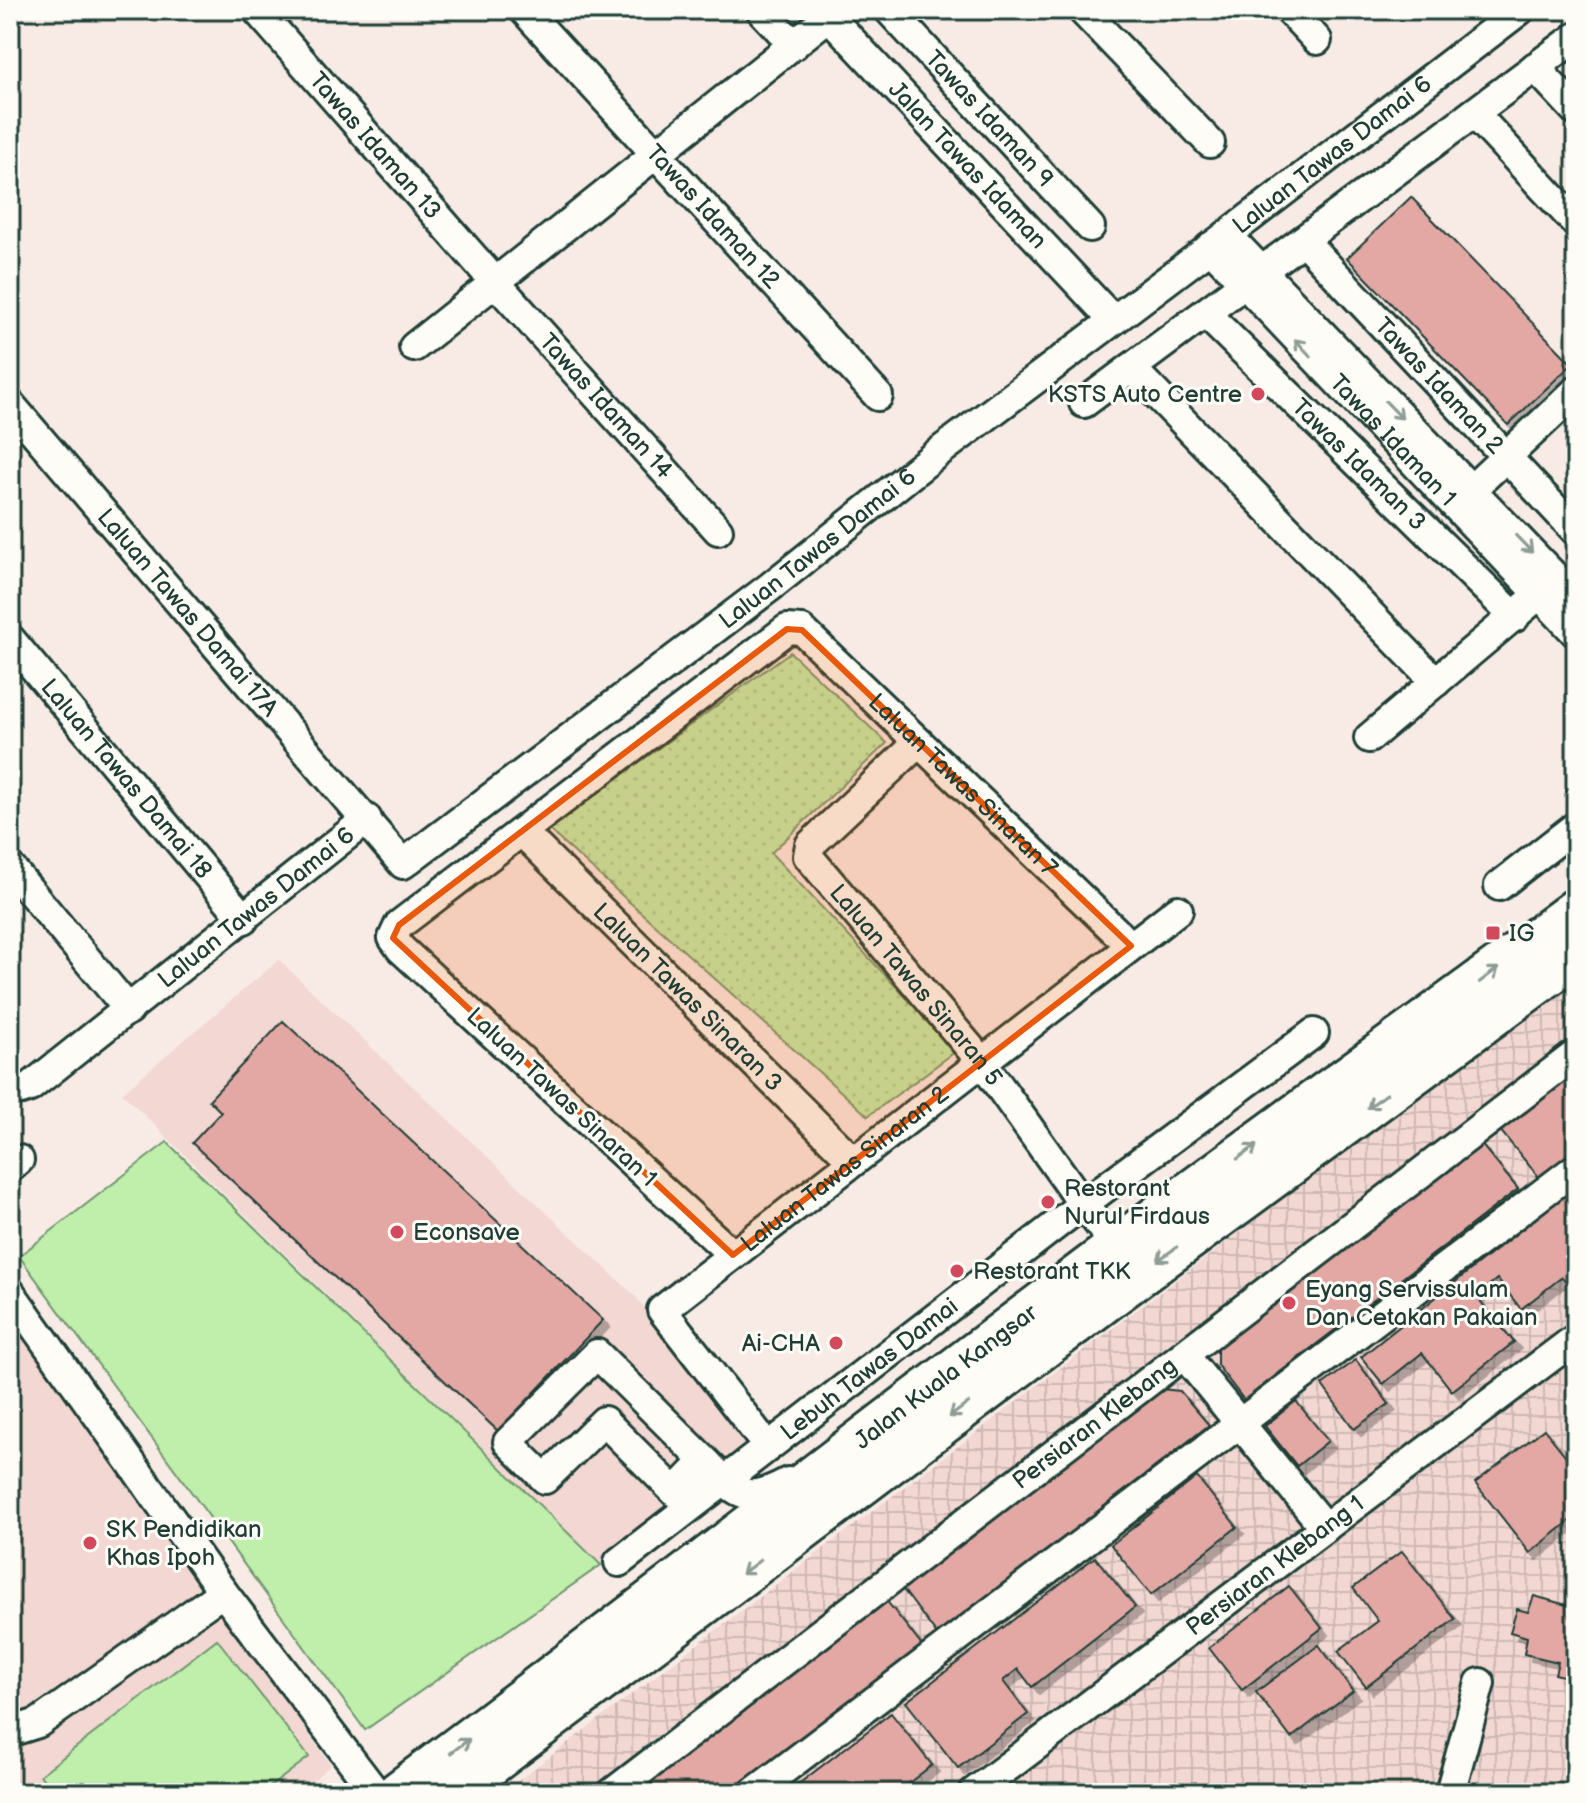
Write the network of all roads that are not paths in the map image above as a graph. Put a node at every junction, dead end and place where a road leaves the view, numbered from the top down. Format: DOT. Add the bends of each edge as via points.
graph roads {
  1 [pos="257,10"];
  2 [pos="524,10"];
  3 [pos="761,10"];
  4 [pos="889,10"];
  5 [pos="1082,10"];
  6 [pos="1289,10"];
  7 [pos="826,13"];
  8 [pos="1506,14"];
  9 [pos="1576,37"];
  10 [pos="1317,40"];
  11 [pos="794,45"];
  12 [pos="1535,67"];
  13 [pos="1576,111"];
  14 [pos="1474,113"];
  15 [pos="1210,143"];
  16 [pos="656,154"];
  17 [pos="1576,223"];
  18 [pos="1090,227"];
  19 [pos="1219,241"];
  20 [pos="1304,241"];
  21 [pos="1254,279"];
  22 [pos="495,282"];
  23 [pos="1205,313"];
  24 [pos="1113,320"];
  25 [pos="414,347"];
  26 [pos="1131,368"];
  27 [pos="1576,391"];
  28 [pos="878,396"];
  29 [pos="1084,403"];
  30 [pos="10,404"];
  31 [pos="1506,457"];
  32 [pos="1462,498"];
  33 [pos="718,530"];
  34 [pos="1576,531"];
  35 [pos="1538,595"];
  36 [pos="1576,599"];
  37 [pos="1515,617"];
  38 [pos="1576,633"];
  39 [pos="10,639"];
  40 [pos="1436,682"];
  41 [pos="1369,738"];
  42 [pos="918,743"];
  43 [pos="367,819"];
  44 [pos="1576,826"];
  45 [pos="522,832"];
  46 [pos="10,867"];
  47 [pos="1499,886"];
  48 [pos="1178,910"];
  49 [pos="1576,910"];
  50 [pos="244,919"];
  51 [pos="1131,946"];
  52 [pos="1576,954"];
  53 [pos="129,1010"];
  54 [pos="1314,1033"];
  55 [pos="1576,1054"];
  56 [pos="982,1062"];
  57 [pos="10,1086"];
  58 [pos="853,1161"];
  59 [pos="1576,1168"];
  60 [pos="1083,1204"];
  61 [pos="1117,1247"];
  62 [pos="733,1255"];
  63 [pos="10,1292"];
  64 [pos="1576,1338"];
  65 [pos="1185,1356"];
  66 [pos="634,1390"];
  67 [pos="604,1421"];
  68 [pos="1242,1423"];
  69 [pos="768,1447"];
  70 [pos="841,1458"];
  71 [pos="722,1478"];
  72 [pos="1325,1528"];
  73 [pos="619,1562"];
  74 [pos="223,1592"];
  75 [pos="656,1600"];
  76 [pos="1480,1683"];
  77 [pos="573,1700"];
  78 [pos="10,1724"];
  79 [pos="376,1793"];
  80 [pos="398,1793"];
  81 [pos="452,1793"];
  82 [pos="489,1793"];
  83 [pos="612,1793"];
  84 [pos="753,1793"];
  85 [pos="973,1793"];
  86 [pos="1450,1793"];
  1 -- 22 [label="street, Tawas Idaman 13"];
  2 -- 16 [label="street"];
  3 -- 11 [label="street"];
  4 -- 18 [label="street, Tawas Idaman 9"];
  5 -- 15 [label="street"];
  6 -- 10 [label="street"];
  7 -- 11 [label="street"];
  7 -- 24 [label="street, Jalan Tawas Idaman"];
  8 -- 19 [label="street, Laluan Tawas Damai 6"];
  9 -- 12 [label="street"];
  11 -- 16 [label="street"];
  12 -- 13 [label="street"];
  12 -- 14 [label="street"];
  14 -- 17 [label="street"];
  14 -- 20 [label="street"];
  16 -- 22 [label="street, Tawas Idaman 12"];
  16 -- 28 [label="street, Tawas Idaman 12"];
  19 -- 21 [label="street, Tawas Idaman 1"];
  19 -- 24 [label="street, Laluan Tawas Damai 6"];
  20 -- 21 [label="street"];
  20 -- 31 [label="street, Tawas Idaman 2"];
  21 -- 23 [label="street"];
  21 -- 32 [label="street, Tawas Idaman 1"];
  22 -- 25 [label="street, Tawas Idaman 12"];
  22 -- 33 [label="street, Tawas Idaman 14"];
  23 -- 26 [label="street"];
  23 -- 37 [label="street, Tawas Idaman 3"];
  24 -- 43 [label="street, Laluan Tawas Damai 6" via="407,862 400,862"];
  26 -- 29 [label="street"];
  26 -- 40 [label="street"];
  27 -- 31 [label="street"];
  30 -- 43 [label="street, Laluan Tawas Damai 17A"];
  31 -- 32 [label="street"];
  31 -- 34 [label="street, Tawas Idaman 2"];
  32 -- 35 [label="street, Tawas Idaman 1"];
  32 -- 36 [label="street, Tawas Idaman 1, one-way"];
  35 -- 37 [label="street"];
  35 -- 38 [label="street, Tawas Idaman 1"];
  37 -- 40 [label="street"];
  39 -- 50 [label="street, Laluan Tawas Damai 18"];
  40 -- 41 [label="street"];
  42 -- 45 [label="street, Laluan Tawas Sinaran 7" via="802,630 787,629"];
  42 -- 51 [label="street, Laluan Tawas Sinaran 7"];
  42 -- 56 [label="street, Laluan Tawas Sinaran 5" via="810,845 808,856"];
  43 -- 50 [label="street, Laluan Tawas Damai 6"];
  44 -- 47 [label="street"];
  45 -- 58 [label="street, Laluan Tawas Sinaran 3"];
  45 -- 62 [label="street, Laluan Tawas Sinaran 1" via="399,925 393,938"];
  46 -- 53 [label="street"];
  48 -- 51 [label="street, Laluan Tawas Sinaran 2"];
  61 -- 49 [label="highway, Jalan Kuala Kangsar, one-way"];
  50 -- 53 [label="street, Laluan Tawas Damai 6"];
  51 -- 56 [label="street, Laluan Tawas Sinaran 2"];
  52 -- 77 [label="highway, Jalan Kuala Kangsar, one-way"];
  53 -- 57 [label="street, Laluan Tawas Damai 6" via="30,1087"];
  54 -- 60 [label="street, Lebuh Tawas Damai"];
  55 -- 65 [label="street, Persiaran Klebang"];
  56 -- 58 [label="street, Laluan Tawas Sinaran 2"];
  56 -- 60 [label="street, Laluan Tawas Sinaran 5"];
  58 -- 62 [label="street, Laluan Tawas Sinaran 2"];
  59 -- 68 [label="street"];
  60 -- 61 [label="street, Laluan Tawas Sinaran 5"];
  60 -- 69 [label="street, Lebuh Tawas Damai"];
  61 -- 70 [label="highway, Jalan Kuala Kangsar"];
  62 -- 69 [label="street, Laluan Tawas Sinaran 2" via="662,1310"];
  63 -- 74 [label="street"];
  64 -- 72 [label="street, Persiaran Klebang 1"];
  65 -- 68 [label="street"];
  65 -- 83 [label="street, Persiaran Klebang"];
  66 -- 67 [label="street"];
  66 -- 67 [label="street" via="597,1354 508,1442 545,1479"];
  66 -- 71 [label="street"];
  67 -- 71 [label="street" via="675,1492"];
  68 -- 72 [label="street"];
  68 -- 84 [label="street"];
  69 -- 71 [label="street, Lebuh Tawas Damai"];
  70 -- 71 [label="street" via="811,1465 768,1493 748,1497"];
  70 -- 75 [label="highway, Jalan Kuala Kangsar"];
  71 -- 73 [label="street, Lebuh Tawas Damai"];
  71 -- 75 [label="street" via="730,1523 725,1533 662,1583"];
  72 -- 85 [label="street, Persiaran Klebang 1"];
  74 -- 78 [label="street" via="38,1723 19,1729"];
  74 -- 79 [label="street"];
  80 -- 75 [label="highway, Jalan Kuala Kangsar, one-way"];
  76 -- 86 [label="street"];
  77 -- 81 [label="highway, Jalan Kuala Kangsar"];
  77 -- 82 [label="street" via="559,1726 510,1766"];
}
